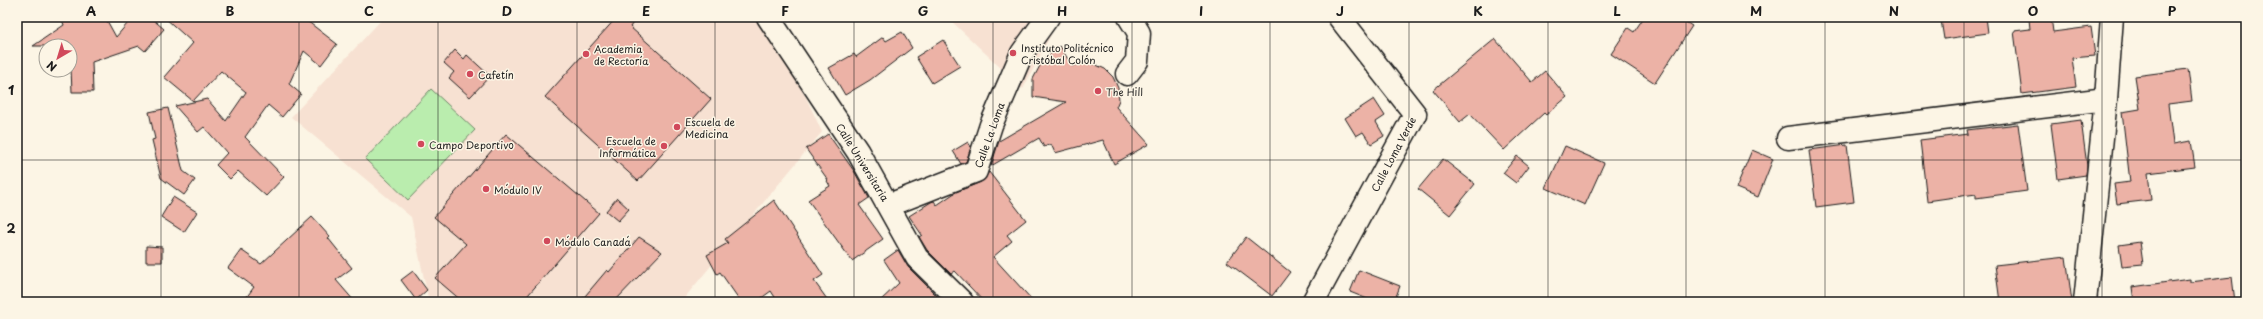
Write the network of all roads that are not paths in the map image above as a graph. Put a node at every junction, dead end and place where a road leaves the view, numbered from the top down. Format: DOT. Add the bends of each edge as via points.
graph roads {
  1 [pos="768,17"];
  2 [pos="1048,17"];
  3 [pos="1129,17"];
  4 [pos="1339,17"];
  5 [pos="2112,17"];
  6 [pos="1127,74"];
  7 [pos="2106,99"];
  8 [pos="1788,138"];
  9 [pos="889,205"];
  10 [pos="962,302"];
  11 [pos="1313,302"];
  12 [pos="2085,302"];
  1 -- 9 [label="street, Calle Universitaria" via="858,152"];
  2 -- 9 [label="street, Calle La Loma" via="1022,53 991,125 976,171"];
  3 -- 6 [label="street" via="1139,33 1137,60"];
  4 -- 11 [label="street, Calle Loma Verde" via="1415,114"];
  5 -- 7 [label="street"];
  7 -- 8 [label="street"];
  7 -- 12 [label="street"];
  9 -- 10 [label="street, Calle Universitaria" via="917,258"];
}
